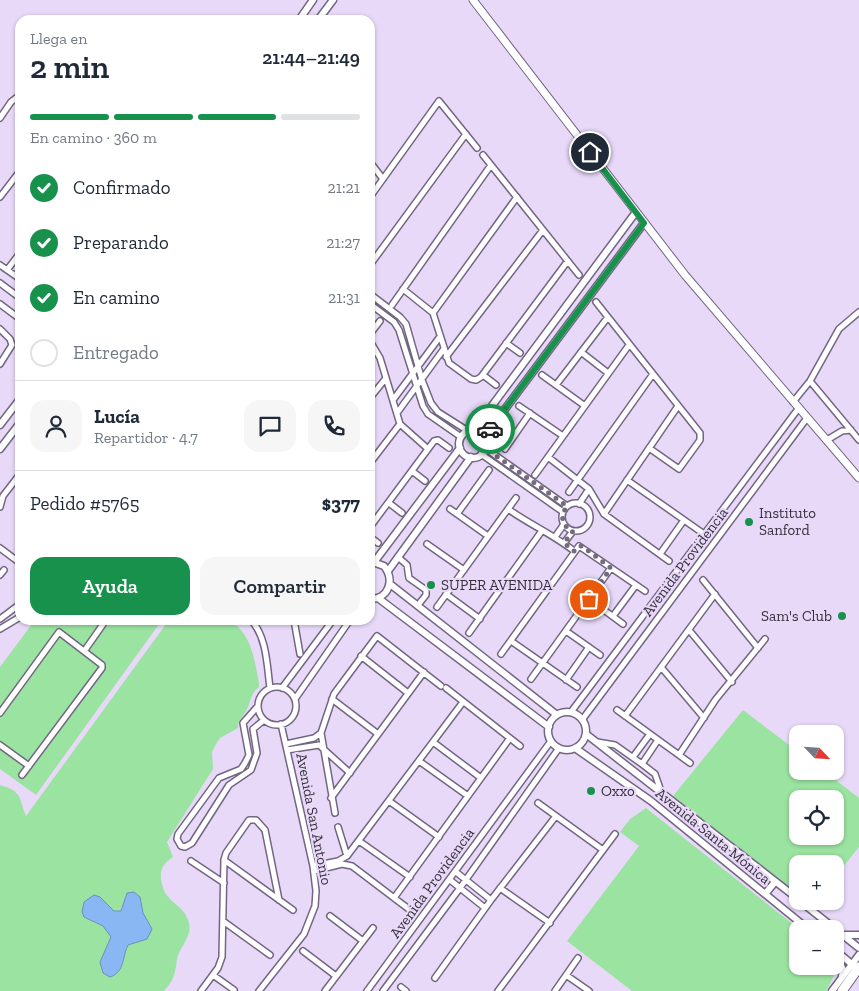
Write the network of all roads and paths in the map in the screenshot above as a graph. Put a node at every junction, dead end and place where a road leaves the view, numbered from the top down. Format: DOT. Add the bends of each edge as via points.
graph roads {
  1 [pos="314,0"];
  2 [pos="332,0"];
  3 [pos="473,0"];
  4 [pos="303,15"];
  5 [pos="322,15"];
  6 [pos="15,99"];
  7 [pos="0,118"];
  8 [pos="466,134"];
  9 [pos="477,148"];
  10 [pos="483,155"];
  11 [pos="491,165"];
  12 [pos="375,169"];
  13 [pos="15,178"];
  14 [pos="383,179"];
  15 [pos="375,190"];
  16 [pos="0,197"];
  17 [pos="517,197"];
  18 [pos="636,212"];
  19 [pos="644,223"];
  20 [pos="543,230"];
  21 [pos="375,257"];
  22 [pos="15,260"];
  23 [pos="567,262"];
  24 [pos="0,265"];
  25 [pos="7,270"];
  26 [pos="579,275"];
  27 [pos="15,276"];
  28 [pos="0,283"];
  29 [pos="403,289"];
  30 [pos="15,294"];
  31 [pos="375,298"];
  32 [pos="596,302"];
  33 [pos="0,304"];
  34 [pos="392,305"];
  35 [pos="375,308"];
  36 [pos="859,312"];
  37 [pos="432,313"];
  38 [pos="15,315"];
  39 [pos="608,317"];
  40 [pos="380,321"];
  41 [pos="375,328"];
  42 [pos="0,329"];
  43 [pos="439,338"];
  44 [pos="506,343"];
  45 [pos="630,345"];
  46 [pos="375,347"];
  47 [pos="444,350"];
  48 [pos="581,352"];
  49 [pos="520,353"];
  50 [pos="446,357"];
  51 [pos="0,364"];
  52 [pos="418,366"];
  53 [pos="413,374"];
  54 [pos="608,374"];
  55 [pos="653,374"];
  56 [pos="482,375"];
  57 [pos="542,375"];
  58 [pos="386,378"];
  59 [pos="422,380"];
  60 [pos="810,381"];
  61 [pos="496,385"];
  62 [pos="556,385"];
  63 [pos="417,387"];
  64 [pos="375,392"];
  65 [pos="393,400"];
  66 [pos="793,402"];
  67 [pos="15,405"];
  68 [pos="520,406"];
  69 [pos="585,406"];
  70 [pos="678,406"];
  71 [pos="798,409"];
  72 [pos="397,413"];
  73 [pos="530,413"];
  74 [pos="807,418"];
  75 [pos="1,422"];
  76 [pos="400,424"];
  77 [pos="15,430"];
  78 [pos="471,430"];
  79 [pos="851,430"];
  80 [pos="563,436"];
  81 [pos="460,437"];
  82 [pos="484,437"];
  83 [pos="500,437"];
  84 [pos="827,440"];
  85 [pos="859,440"];
  86 [pos="509,443"];
  87 [pos="449,448"];
  88 [pos="460,448"];
  89 [pos="485,448"];
  90 [pos="649,448"];
  91 [pos="428,449"];
  92 [pos="505,449"];
  93 [pos="0,450"];
  94 [pos="481,454"];
  95 [pos="375,456"];
  96 [pos="471,457"];
  97 [pos="548,457"];
  98 [pos="489,470"];
  99 [pos="412,472"];
  100 [pos="535,475"];
  101 [pos="579,478"];
  102 [pos="859,478"];
  103 [pos="15,480"];
  104 [pos="627,480"];
  105 [pos="425,481"];
  106 [pos="589,489"];
  107 [pos="570,492"];
  108 [pos="516,498"];
  109 [pos="389,503"];
  110 [pos="579,504"];
  111 [pos="0,506"];
  112 [pos="567,506"];
  113 [pos="450,509"];
  114 [pos="508,509"];
  115 [pos="402,512"];
  116 [pos="563,512"];
  117 [pos="457,514"];
  118 [pos="604,514"];
  119 [pos="684,520"];
  120 [pos="375,521"];
  121 [pos="564,524"];
  122 [pos="573,531"];
  123 [pos="541,532"];
  124 [pos="704,534"];
  125 [pos="488,536"];
  126 [pos="555,537"];
  127 [pos="375,541"];
  128 [pos="378,543"];
  129 [pos="564,543"];
  130 [pos="427,544"];
  131 [pos="0,548"];
  132 [pos="574,551"];
  133 [pos="660,554"];
  134 [pos="398,557"];
  135 [pos="375,558"];
  136 [pos="15,559"];
  137 [pos="669,561"];
  138 [pos="375,562"];
  139 [pos="611,568"];
  140 [pos="4,570"];
  141 [pos="464,570"];
  142 [pos="388,571"];
  143 [pos="0,575"];
  144 [pos="703,580"];
  145 [pos="390,584"];
  146 [pos="636,585"];
  147 [pos="645,591"];
  148 [pos="446,594"];
  149 [pos="715,594"];
  150 [pos="375,598"];
  151 [pos="378,598"];
  152 [pos="589,599"];
  153 [pos="418,605"];
  154 [pos="437,607"];
  155 [pos="15,608"];
  156 [pos="613,616"];
  157 [pos="0,619"];
  158 [pos="480,619"];
  159 [pos="15,620"];
  160 [pos="623,624"];
  161 [pos="101,625"];
  162 [pos="256,625"];
  163 [pos="295,625"];
  164 [pos="329,625"];
  165 [pos="347,625"];
  166 [pos="0,629"];
  167 [pos="689,630"];
  168 [pos="566,631"];
  169 [pos="469,633"];
  170 [pos="765,638"];
  171 [pos="511,641"];
  172 [pos="589,647"];
  173 [pos="758,648"];
  174 [pos="85,650"];
  175 [pos="300,654"];
  176 [pos="501,654"];
  177 [pos="600,655"];
  178 [pos="361,656"];
  179 [pos="542,663"];
  180 [pos="661,666"];
  181 [pos="424,672"];
  182 [pos="531,679"];
  183 [pos="566,680"];
  184 [pos="732,682"];
  185 [pos="577,687"];
  186 [pos="270,688"];
  187 [pos="282,688"];
  188 [pos="408,693"];
  189 [pos="295,699"];
  190 [pos="332,699"];
  191 [pos="463,702"];
  192 [pos="258,706"];
  193 [pos="617,710"];
  194 [pos="571,712"];
  195 [pos="0,713"];
  196 [pos="557,715"];
  197 [pos="625,716"];
  198 [pos="704,718"];
  199 [pos="264,720"];
  200 [pos="582,720"];
  201 [pos="281,724"];
  202 [pos="549,727"];
  203 [pos="321,733"];
  204 [pos="378,734"];
  205 [pos="586,734"];
  206 [pos="650,734"];
  207 [pos="254,738"];
  208 [pos="510,738"];
  209 [pos="246,740"];
  210 [pos="551,740"];
  211 [pos="658,740"];
  212 [pos="433,742"];
  213 [pos="595,742"];
  214 [pos="0,744"];
  215 [pos="520,746"];
  216 [pos="287,747"];
  217 [pos="559,748"];
  218 [pos="575,748"];
  219 [pos="322,750"];
  220 [pos="679,755"];
  221 [pos="633,758"];
  222 [pos="419,761"];
  223 [pos="642,764"];
  224 [pos="690,764"];
  225 [pos="29,766"];
  226 [pos="350,773"];
  227 [pos="22,775"];
  228 [pos="481,778"];
  229 [pos="217,781"];
  230 [pos="227,789"];
  231 [pos="662,794"];
  232 [pos="468,796"];
  233 [pos="331,798"];
  234 [pos="389,801"];
  235 [pos="538,803"];
  236 [pos="335,813"];
  237 [pos="556,816"];
  238 [pos="338,828"];
  239 [pos="615,834"];
  240 [pos="439,837"];
  241 [pos="359,841"];
  242 [pos="603,850"];
  243 [pos="347,856"];
  244 [pos="224,860"];
  245 [pos="191,861"];
  246 [pos="314,868"];
  247 [pos="456,872"];
  248 [pos="410,877"];
  249 [pos="450,880"];
  250 [pos="466,880"];
  251 [pos="775,882"];
  252 [pos="224,883"];
  253 [pos="460,888"];
  254 [pos="500,888"];
  255 [pos="789,892"];
  256 [pos="765,894"];
  257 [pos="394,898"];
  258 [pos="279,900"];
  259 [pos="491,900"];
  260 [pos="485,908"];
  261 [pos="293,910"];
  262 [pos="410,910"];
  263 [pos="812,910"];
  264 [pos="330,916"];
  265 [pos="797,920"];
  266 [pos="825,920"];
  267 [pos="223,921"];
  268 [pos="550,923"];
  269 [pos="373,928"];
  270 [pos="844,935"];
  271 [pos="859,935"];
  272 [pos="363,941"];
  273 [pos="859,948"];
  274 [pos="303,951"];
  275 [pos="270,955"];
  276 [pos="859,955"];
  277 [pos="578,958"];
  278 [pos="844,958"];
  279 [pos="857,968"];
  280 [pos="213,975"];
  281 [pos="566,975"];
  282 [pos="842,975"];
  283 [pos="336,976"];
  284 [pos="435,978"];
  285 [pos="842,979"];
  286 [pos="400,987"];
  287 [pos="234,990"];
  288 [pos="201,991"];
  289 [pos="259,991"];
  290 [pos="325,991"];
  291 [pos="367,991"];
  292 [pos="382,991"];
  293 [pos="406,991"];
  294 [pos="498,991"];
  295 [pos="555,991"];
  296 [pos="589,991"];
  297 [pos="832,991"];
  298 [pos="842,991"];
  1 -- 4 [label="street"];
  2 -- 5 [label="street"];
  3 -- 18 [label="main road"];
  6 -- 7 [label="street"];
  8 -- 9 [label="street"];
  8 -- 14 [label="street" via="439,101"];
  8 -- 21 [label="street"];
  10 -- 11 [label="street"];
  11 -- 17 [label="street"];
  11 -- 29 [label="street"];
  12 -- 14 [label="street"];
  13 -- 16 [label="street"];
  14 -- 15 [label="street"];
  17 -- 20 [label="street"];
  17 -- 37 [label="street"];
  18 -- 19 [label="main road"];
  18 -- 78 [label="street"];
  19 -- 66 [label="main road"];
  19 -- 82 [label="street"];
  20 -- 23 [label="street"];
  20 -- 50 [label="street"];
  22 -- 25 [label="street"];
  23 -- 26 [label="street"];
  23 -- 44 [label="street"];
  24 -- 25 [label="street"];
  25 -- 27 [label="street"];
  28 -- 30 [label="street"];
  29 -- 34 [label="street"];
  29 -- 37 [label="street"];
  31 -- 52 [label="street" via="406,324"];
  32 -- 39 [label="street"];
  33 -- 38 [label="street"];
  35 -- 53 [label="street" via="399,330"];
  36 -- 60 [label="street" via="839,329"];
  37 -- 43 [label="street"];
  39 -- 45 [label="street"];
  39 -- 48 [label="street"];
  40 -- 41 [label="street"];
  42 -- 51 [label="street" via="12,344"];
  43 -- 47 [label="street"];
  43 -- 52 [label="street"];
  44 -- 49 [label="street"];
  44 -- 56 [label="street"];
  45 -- 54 [label="street"];
  45 -- 55 [label="street"];
  46 -- 58 [label="street"];
  47 -- 50 [label="street"];
  47 -- 59 [label="street"];
  48 -- 54 [label="street"];
  48 -- 62 [label="street"];
  50 -- 56 [label="street" via="449,363 471,379 476,380"];
  52 -- 53 [label="street"];
  52 -- 59 [label="street"];
  53 -- 63 [label="street"];
  53 -- 65 [label="street"];
  54 -- 69 [label="street"];
  55 -- 70 [label="street"];
  55 -- 101 [label="street"];
  56 -- 61 [label="street"];
  57 -- 62 [label="street"];
  58 -- 64 [label="street"];
  58 -- 65 [label="street"];
  59 -- 63 [label="street"];
  59 -- 78 [label="street" via="438,412"];
  60 -- 66 [label="street"];
  60 -- 79 [label="street"];
  62 -- 69 [label="street"];
  63 -- 72 [label="street"];
  63 -- 81 [label="street" via="428,414"];
  65 -- 72 [label="street"];
  66 -- 71 [label="main road"];
  67 -- 75 [label="street"];
  68 -- 73 [label="street"];
  69 -- 80 [label="street"];
  70 -- 90 [label="street"];
  70 -- 90 [label="street" via="700,436 681,467 676,468"];
  71 -- 74 [label="main road"];
  71 -- 124 [label="street"];
  72 -- 76 [label="street"];
  73 -- 80 [label="street"];
  73 -- 86 [label="street"];
  74 -- 84 [label="main road"];
  74 -- 200 [label="street, Avenida Providencia"];
  76 -- 91 [label="street"];
  76 -- 95 [label="street"];
  77 -- 93 [label="street"];
  78 -- 81 [label="street"];
  78 -- 82 [label="street"];
  79 -- 84 [label="street" via="842,430"];
  79 -- 85 [label="street"];
  80 -- 97 [label="street"];
  81 -- 88 [label="street"];
  82 -- 89 [label="street"];
  83 -- 86 [label="street"];
  84 -- 102 [label="main road"];
  86 -- 92 [label="street"];
  87 -- 91 [label="street" via="436,440"];
  88 -- 96 [label="street"];
  88 -- 135 [label="street"];
  89 -- 94 [label="street"];
  89 -- 112 [label="street"];
  90 -- 104 [label="street"];
  91 -- 99 [label="street"];
  94 -- 96 [label="street"];
  94 -- 116 [label="street"];
  96 -- 134 [label="street"];
  97 -- 100 [label="street"];
  97 -- 101 [label="street"];
  98 -- 117 [label="street"];
  99 -- 105 [label="street"];
  99 -- 109 [label="street"];
  101 -- 106 [label="street"];
  101 -- 107 [label="street"];
  103 -- 111 [label="street"];
  104 -- 118 [label="street"];
  104 -- 119 [label="street"];
  106 -- 110 [label="street"];
  106 -- 118 [label="street"];
  108 -- 114 [label="street"];
  109 -- 115 [label="street"];
  109 -- 120 [label="street"];
  110 -- 112 [label="street"];
  110 -- 122 [label="street" via="588,511 589,518 584,528"];
  112 -- 116 [label="street"];
  113 -- 117 [label="street"];
  114 -- 123 [label="street"];
  114 -- 125 [label="street"];
  116 -- 121 [label="street"];
  117 -- 125 [label="street"];
  118 -- 133 [label="street"];
  119 -- 124 [label="street"];
  119 -- 133 [label="street"];
  121 -- 122 [label="street"];
  121 -- 126 [label="street"];
  122 -- 129 [label="street"];
  123 -- 126 [label="street"];
  123 -- 158 [label="street"];
  124 -- 194 [label="street"];
  125 -- 141 [label="street"];
  126 -- 129 [label="street"];
  127 -- 128 [label="street"];
  129 -- 132 [label="street"];
  130 -- 141 [label="street"];
  131 -- 136 [label="street"];
  132 -- 139 [label="street" via="582,546"];
  132 -- 171 [label="street"];
  133 -- 137 [label="street"];
  134 -- 142 [label="street"];
  134 -- 153 [label="street" via="407,565 409,578 426,590"];
  138 -- 142 [label="street"];
  139 -- 146 [label="street"];
  139 -- 152 [label="street"];
  140 -- 143 [label="street"];
  141 -- 148 [label="street"];
  142 -- 145 [label="street"];
  144 -- 149 [label="street"];
  145 -- 151 [label="street"];
  145 -- 153 [label="street"];
  146 -- 147 [label="street"];
  146 -- 156 [label="street"];
  148 -- 154 [label="street"];
  148 -- 158 [label="street"];
  149 -- 167 [label="street"];
  149 -- 173 [label="street"];
  150 -- 151 [label="street"];
  151 -- 202 [label="street"];
  152 -- 156 [label="street"];
  152 -- 168 [label="street"];
  153 -- 196 [label="street"];
  155 -- 157 [label="street"];
  156 -- 160 [label="street"];
  158 -- 169 [label="street"];
  159 -- 166 [label="street"];
  161 -- 174 [label="street"];
  162 -- 186 [label="street" via="262,637"];
  163 -- 175 [label="street"];
  164 -- 187 [label="street"];
  165 -- 189 [label="street"];
  167 -- 180 [label="street"];
  167 -- 184 [label="street"];
  168 -- 172 [label="street"];
  168 -- 179 [label="street"];
  170 -- 173 [label="street"];
  171 -- 176 [label="street"];
  171 -- 179 [label="street"];
  172 -- 177 [label="street"];
  172 -- 183 [label="street"];
  173 -- 184 [label="street"];
  174 -- 195 [label="street" via="59,632"];
  174 -- 225 [label="street" via="100,662 102,668"];
  178 -- 181 [label="street" via="377,636"];
  178 -- 188 [label="street"];
  178 -- 190 [label="street"];
  179 -- 182 [label="street"];
  179 -- 183 [label="street"];
  180 -- 197 [label="street"];
  180 -- 198 [label="street"];
  181 -- 188 [label="street"];
  181 -- 191 [label="street"];
  183 -- 185 [label="street"];
  184 -- 198 [label="street"];
  186 -- 187 [label="street"];
  186 -- 192 [label="street"];
  187 -- 189 [label="street"];
  188 -- 204 [label="street"];
  189 -- 201 [label="street" via="295,712"];
  190 -- 203 [label="street"];
  190 -- 204 [label="street"];
  191 -- 208 [label="street"];
  191 -- 212 [label="street"];
  192 -- 199 [label="street"];
  192 -- 209 [label="street" via="243,722"];
  193 -- 197 [label="street"];
  194 -- 196 [label="street"];
  194 -- 200 [label="street"];
  196 -- 202 [label="street"];
  197 -- 206 [label="street"];
  198 -- 220 [label="street"];
  199 -- 201 [label="street"];
  199 -- 207 [label="street" via="255,725"];
  200 -- 205 [label="street"];
  201 -- 216 [label="street, Avenida San Antonio"];
  202 -- 210 [label="street"];
  203 -- 216 [label="street"];
  203 -- 219 [label="street"];
  204 -- 226 [label="street"];
  205 -- 213 [label="street, Avenida Santa Mónica"];
  205 -- 218 [label="street"];
  206 -- 211 [label="street"];
  206 -- 221 [label="street"];
  207 -- 209 [label="street"];
  207 -- 230 [label="street" via="257,753 251,770"];
  208 -- 215 [label="street"];
  208 -- 228 [label="street"];
  209 -- 229 [label="street" via="248,755 245,764"];
  210 -- 217 [label="street"];
  210 -- 247 [label="street, Avenida Providencia"];
  211 -- 220 [label="street"];
  211 -- 223 [label="street"];
  212 -- 222 [label="street"];
  212 -- 228 [label="street"];
  213 -- 221 [label="street" via="615,745"];
  213 -- 231 [label="street, Avenida Santa Mónica"];
  214 -- 225 [label="street"];
  216 -- 219 [label="street" via="314,744"];
  216 -- 246 [label="street, Avenida San Antonio"];
  217 -- 218 [label="street"];
  217 -- 250 [label="street, Avenida Providencia"];
  218 -- 256 [label="street, Avenida Santa Mónica" via="651,801"];
  219 -- 226 [label="street"];
  219 -- 233 [label="street"];
  220 -- 224 [label="street"];
  221 -- 223 [label="street"];
  222 -- 232 [label="street"];
  222 -- 234 [label="street"];
  223 -- 231 [label="street" via="655,774"];
  225 -- 227 [label="street"];
  226 -- 233 [label="street"];
  228 -- 232 [label="street"];
  229 -- 230 [label="street"];
  229 -- 230 [label="street" via="178,834 181,846 192,843"];
  231 -- 251 [label="street, Avenida Santa Mónica"];
  232 -- 240 [label="street"];
  233 -- 236 [label="street"];
  234 -- 240 [label="street"];
  234 -- 241 [label="street"];
  235 -- 237 [label="street"];
  237 -- 242 [label="street"];
  237 -- 254 [label="street"];
  238 -- 243 [label="street"];
  239 -- 242 [label="street"];
  240 -- 248 [label="street"];
  241 -- 243 [label="street"];
  241 -- 248 [label="street"];
  242 -- 268 [label="street"];
  243 -- 246 [label="street"];
  244 -- 252 [label="street"];
  244 -- 258 [label="street"];
  244 -- 258 [label="street" via="244,824 256,820 262,824"];
  245 -- 252 [label="street"];
  246 -- 257 [label="street" via="342,864 352,866"];
  246 -- 289 [label="street, Avenida San Antonio" via="316,891 311,919 304,934"];
  247 -- 249 [label="street, Avenida Providencia"];
  247 -- 250 [label="street"];
  248 -- 257 [label="street"];
  249 -- 253 [label="street"];
  249 -- 291 [label="street, Avenida Providencia"];
  250 -- 253 [label="street, Avenida Providencia"];
  250 -- 259 [label="street"];
  251 -- 255 [label="street, Avenida Santa Mónica"];
  251 -- 256 [label="street"];
  252 -- 267 [label="street"];
  253 -- 260 [label="street"];
  253 -- 292 [label="street, Avenida Providencia"];
  254 -- 259 [label="street"];
  254 -- 268 [label="street"];
  256 -- 265 [label="street, Avenida Santa Mónica"];
  257 -- 262 [label="street"];
  258 -- 261 [label="street"];
  259 -- 260 [label="street"];
  260 -- 284 [label="street"];
  263 -- 266 [label="street, Avenida Santa Mónica"];
  264 -- 272 [label="street"];
  267 -- 275 [label="street"];
  267 -- 280 [label="street" via="222,957"];
  268 -- 294 [label="street"];
  269 -- 272 [label="street"];
  270 -- 271 [label="street"];
  270 -- 273 [label="street, Avenida Santa Mónica"];
  272 -- 283 [label="street"];
  274 -- 283 [label="street"];
  276 -- 279 [label="street"];
  277 -- 281 [label="street"];
  278 -- 279 [label="street"];
  279 -- 285 [label="street"];
  279 -- 298 [label="highway"];
  280 -- 287 [label="street"];
  280 -- 288 [label="street"];
  281 -- 295 [label="street"];
  281 -- 296 [label="street"];
  282 -- 285 [label="street"];
  283 -- 290 [label="street"];
  285 -- 297 [label="street"];
  286 -- 293 [label="street"];
}
